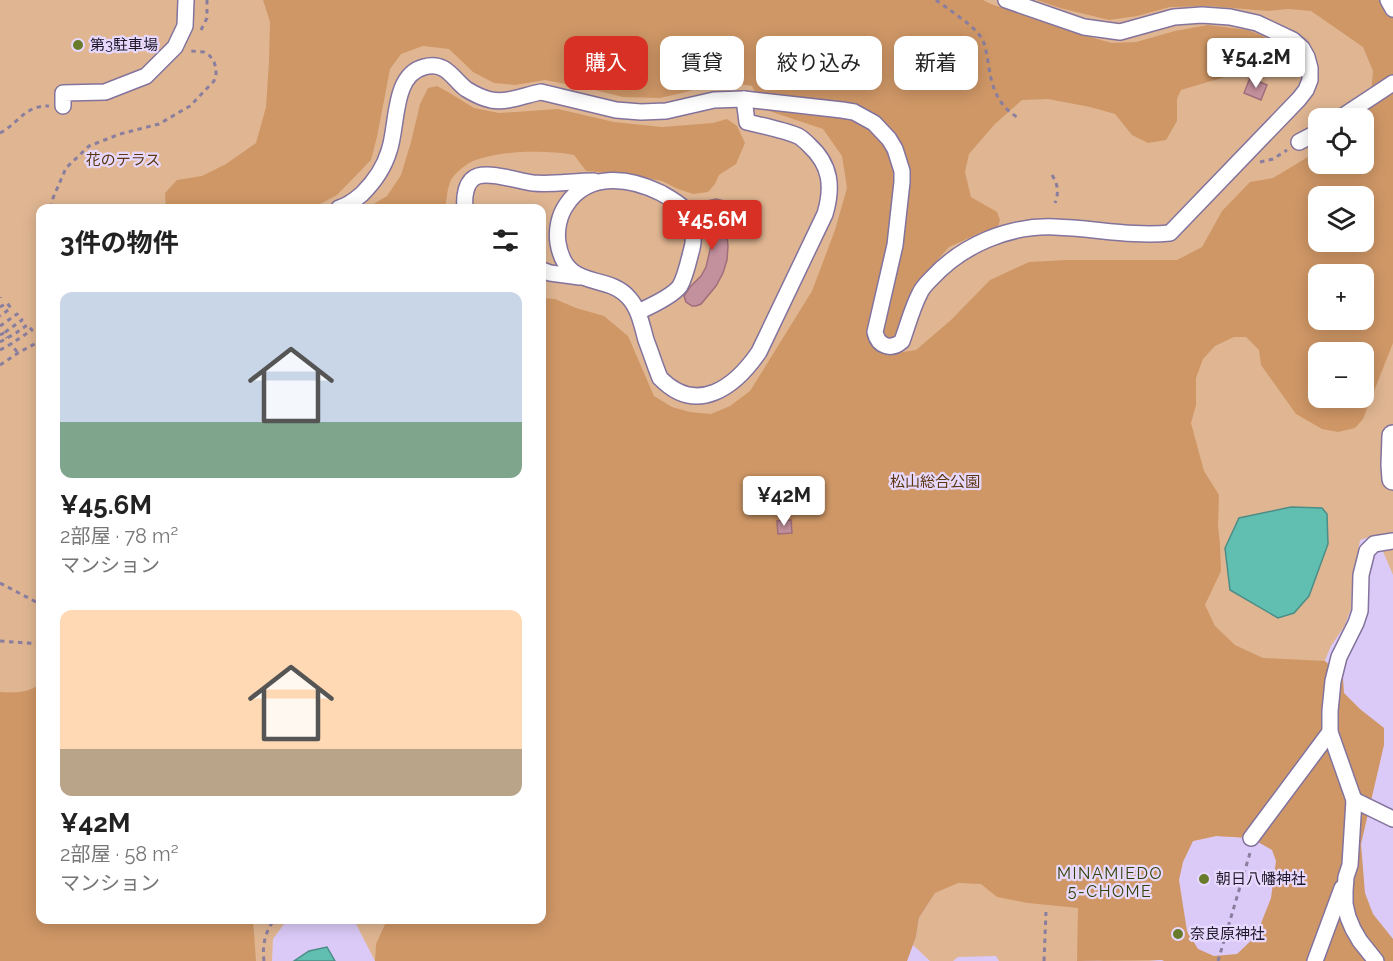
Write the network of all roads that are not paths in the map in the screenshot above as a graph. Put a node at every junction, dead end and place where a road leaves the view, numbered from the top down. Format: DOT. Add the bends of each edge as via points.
graph roads {
  1 [pos="186,0"];
  2 [pos="1006,0"];
  3 [pos="1388,0"];
  4 [pos="1393,9"];
  5 [pos="1393,83"];
  6 [pos="744,99"];
  7 [pos="63,106"];
  8 [pos="1356,108"];
  9 [pos="1308,137"];
  10 [pos="1299,142"];
  11 [pos="609,181"];
  12 [pos="348,204"];
  13 [pos="465,204"];
  14 [pos="546,272"];
  15 [pos="580,277"];
  16 [pos="638,312"];
  17 [pos="1393,436"];
  18 [pos="1393,479"];
  19 [pos="1393,541"];
  20 [pos="1330,732"];
  21 [pos="1354,800"];
  22 [pos="1393,819"];
  23 [pos="1251,845"];
  24 [pos="1346,878"];
  25 [pos="1360,940"];
  26 [pos="1315,961"];
  27 [pos="1365,961"];
  28 [pos="1376,961"];
  1 -- 7 [label="street" via="185,26 175,47 146,76 105,92 63,93"];
  2 -- 6 [label="street" via="1084,27 1120,32 1174,17 1202,15 1257,23 1302,48 1310,80 1299,99 1247,160 1170,233 1028,228 979,243 937,272 920,291 902,341 889,347 880,343 875,332 896,245 902,182 895,149 874,123 854,112"];
  3 -- 4 [label="street"];
  5 -- 8 [label="street"];
  6 -- 12 [label="street" via="641,112 541,92 512,100 493,100 475,95 443,68 423,67 410,75 402,87 384,164 367,189"];
  6 -- 16 [label="street" via="747,122 800,136 817,152 830,182 825,214 759,352 748,369 724,388 702,396 686,395 671,389 660,378"];
  9 -- 10 [label="street"];
  11 -- 13 [label="street" via="549,184 477,176 470,182"];
  11 -- 15 [label="street" via="575,194 560,217 557,235 561,253"];
  11 -- 16 [label="street" via="634,182 670,198 687,212 694,240 680,287"];
  14 -- 15 [label="street"];
  15 -- 16 [label="street" via="616,289 629,297"];
  17 -- 18 [label="street"];
  19 -- 20 [label="street" via="1374,544 1366,551 1360,611 1339,657 1334,681"];
  20 -- 21 [label="street"];
  20 -- 23 [label="street"];
  21 -- 22 [label="street"];
  21 -- 24 [label="street"];
  24 -- 25 [label="street" via="1348,917"];
  24 -- 26 [label="street"];
  25 -- 27 [label="street"];
  25 -- 28 [label="street"];
}
